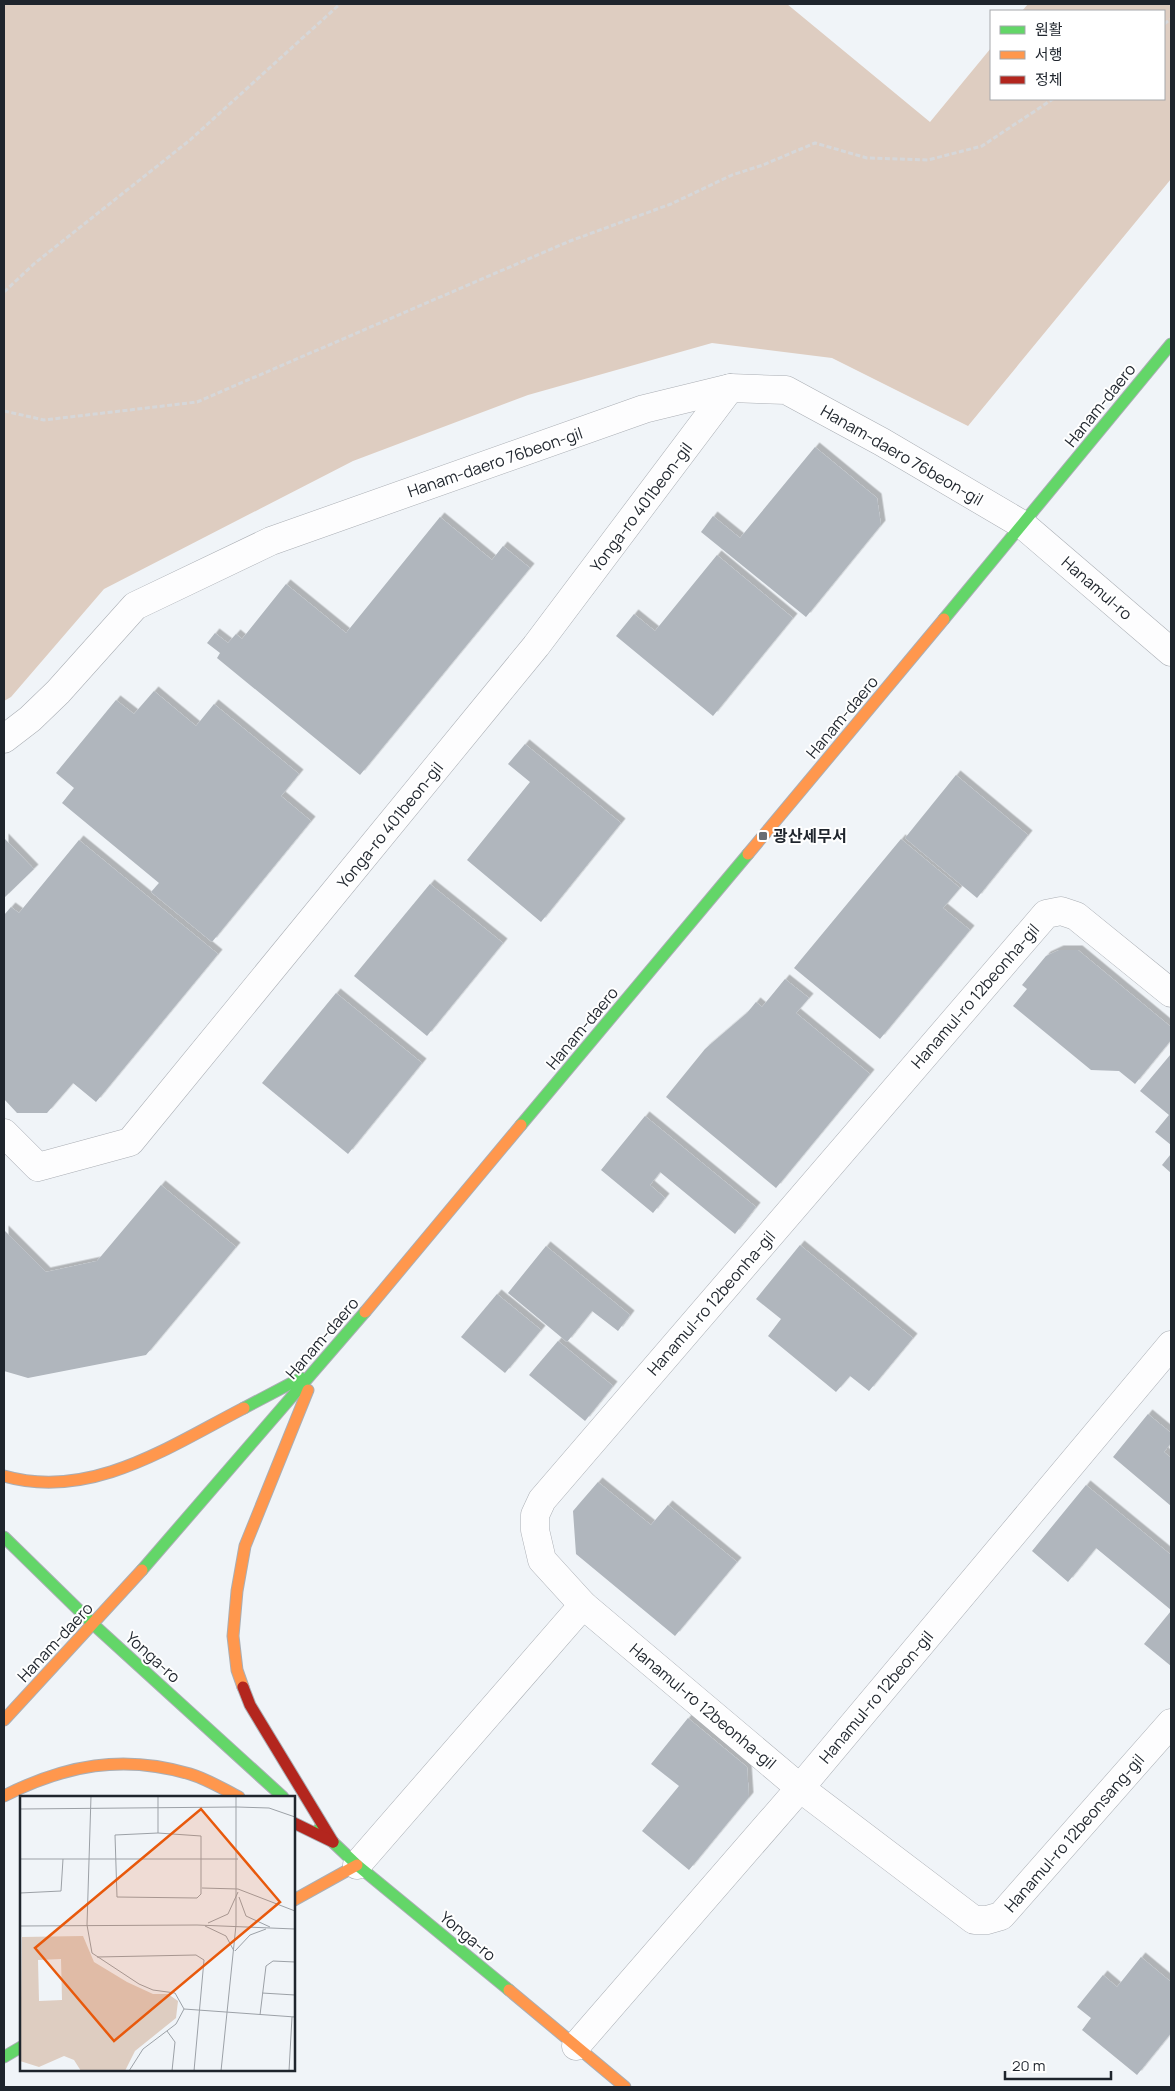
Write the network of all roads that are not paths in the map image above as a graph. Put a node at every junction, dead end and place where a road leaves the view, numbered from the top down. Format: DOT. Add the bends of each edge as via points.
graph roads {
  1 [pos="1171,344"];
  2 [pos="730,388"];
  3 [pos="1024,525"];
  4 [pos="1171,652"];
  5 [pos="4,739"];
  6 [pos="1171,993"];
  7 [pos="4,1134"];
  8 [pos="1171,1345"];
  9 [pos="315,1371"];
  10 [pos="4,1476"];
  11 [pos="4,1537"];
  12 [pos="582,1605"];
  13 [pos="94,1625"];
  14 [pos="4,1720"];
  15 [pos="1171,1723"];
  16 [pos="800,1788"];
  17 [pos="4,1796"];
  18 [pos="237,1796"];
  19 [pos="283,1796"];
  20 [pos="300,1812"];
  21 [pos="295,1823"];
  22 [pos="333,1842"];
  23 [pos="357,1866"];
  24 [pos="295,1899"];
  25 [pos="576,2046"];
  26 [pos="20,2048"];
  27 [pos="4,2057"];
  28 [pos="625,2087"];
  1 -- 3 [label="main road, Hanam-daero"];
  2 -- 3 [label="street, Hanam-daero 76beon-gil" via="786,390"];
  2 -- 5 [label="street, Hanam-daero 76beon-gil" via="644,409 271,541 135,606 58,692"];
  2 -- 7 [label="street, Yonga-ro 401beon-gil" via="536,646 130,1142 38,1167"];
  3 -- 4 [label="street, Hanamul-ro"];
  3 -- 9 [label="main road, Hanam-daero"];
  6 -- 12 [label="street, Hanamul-ro 12beonha-gil" via="1076,916 1061,911 1046,914 542,1500 535,1515 542,1560"];
  8 -- 16 [label="street, Hanamul-ro 12beon-gil"];
  9 -- 10 [label="main road" via="136,1464 110,1474 80,1482 60,1483 14,1480"];
  9 -- 13 [label="main road, Hanam-daero"];
  9 -- 22 [label="main road" via="245,1546 233,1636 237,1670 250,1705"];
  11 -- 13 [label="main road, Yonga-ro"];
  12 -- 16 [label="street, Hanamul-ro 12beonha-gil"];
  12 -- 23 [label="street"];
  13 -- 14 [label="main road, Hanam-daero"];
  13 -- 19 [label="main road, Yonga-ro"];
  15 -- 16 [label="street, Hanamul-ro 12beonsang-gil" via="1001,1916 987,1920 974,1920"];
  16 -- 25 [label="street, Hanamul-ro 12beon-gil"];
  17 -- 18 [label="main road" via="26,1783 104,1762 150,1765 192,1775"];
  20 -- 22 [label="main road, Yonga-ro"];
  21 -- 22 [label="main road"];
  22 -- 23 [label="main road, Yonga-ro"];
  23 -- 24 [label="main road"];
  23 -- 25 [label="main road, Yonga-ro"];
  25 -- 28 [label="main road, Yonga-ro"];
  26 -- 27 [label="main road"];
}
